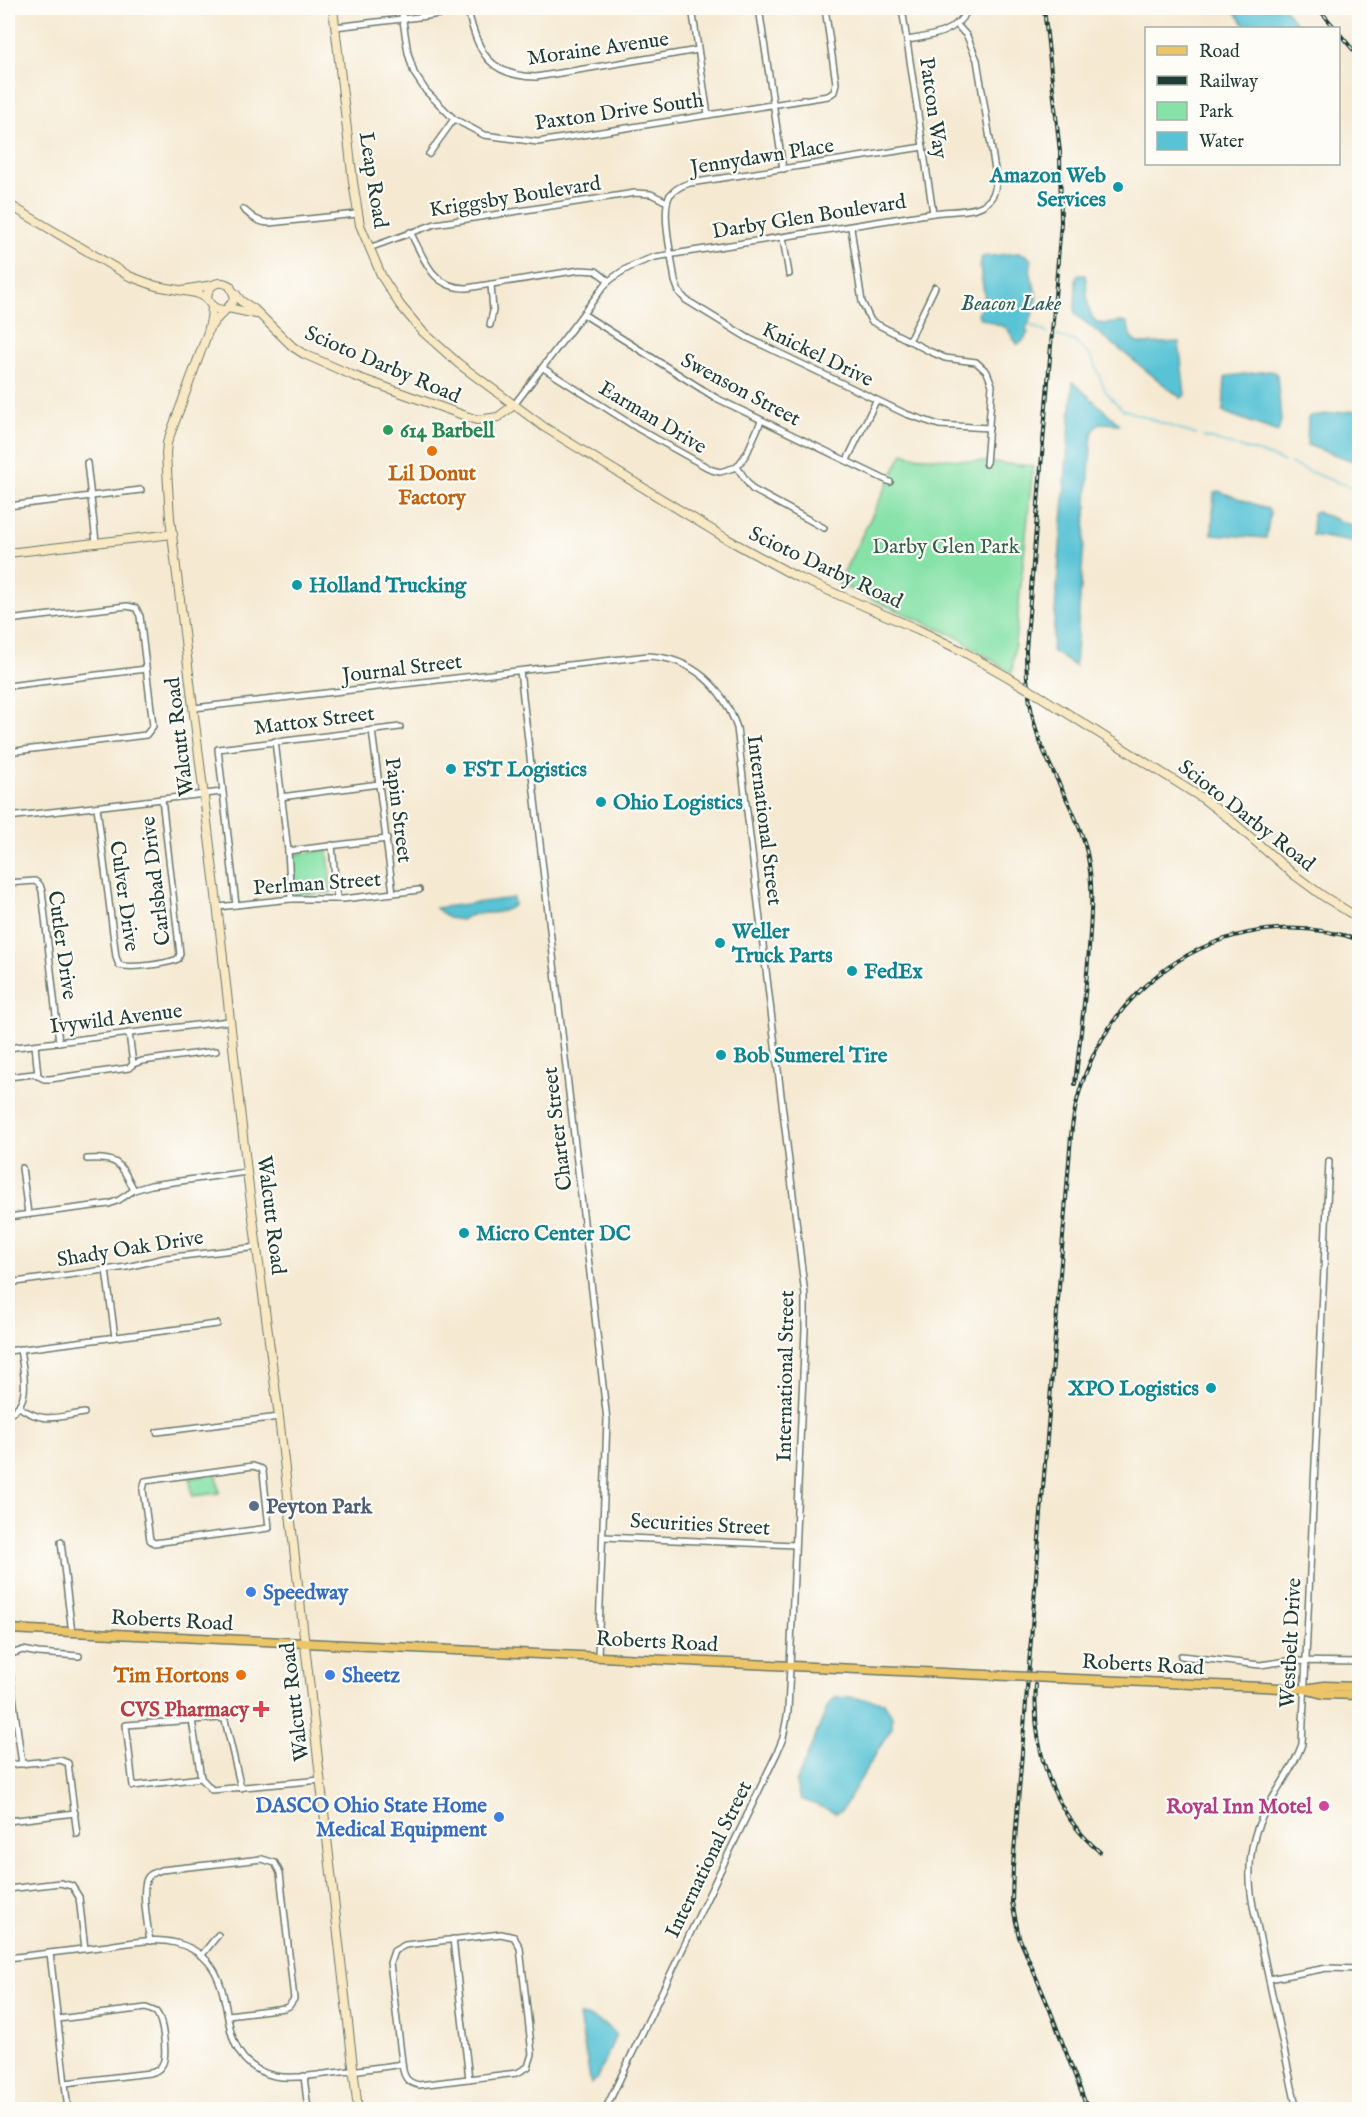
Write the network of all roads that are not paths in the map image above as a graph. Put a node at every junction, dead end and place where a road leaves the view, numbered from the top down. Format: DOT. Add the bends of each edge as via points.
graph roads {
  1 [pos="333,8"];
  2 [pos="401,8"];
  3 [pos="477,8"];
  4 [pos="692,8"];
  5 [pos="759,8"];
  6 [pos="825,8"];
  7 [pos="902,8"];
  8 [pos="969,8"];
  9 [pos="468,10"];
  10 [pos="402,19"];
  11 [pos="957,25"];
  12 [pos="335,27"];
  13 [pos="907,40"];
  14 [pos="698,50"];
  15 [pos="773,104"];
  16 [pos="708,115"];
  17 [pos="454,119"];
  18 [pos="923,147"];
  19 [pos="429,154"];
  20 [pos="783,169"];
  21 [pos="667,202"];
  22 [pos="8,204"];
  23 [pos="243,209"];
  24 [pos="933,213"];
  25 [pos="357,214"];
  26 [pos="851,228"];
  27 [pos="410,232"];
  28 [pos="783,238"];
  29 [pos="369,248"];
  30 [pos="672,255"];
  31 [pos="789,274"];
  32 [pos="609,281"];
  33 [pos="491,284"];
  34 [pos="213,285"];
  35 [pos="935,287"];
  36 [pos="183,290"];
  37 [pos="235,293"];
  38 [pos="210,304"];
  39 [pos="226,309"];
  40 [pos="583,314"];
  41 [pos="260,316"];
  42 [pos="490,325"];
  43 [pos="208,332"];
  44 [pos="909,341"];
  45 [pos="543,368"];
  46 [pos="876,401"];
  47 [pos="514,405"];
  48 [pos="761,421"];
  49 [pos="989,428"];
  50 [pos="847,460"];
  51 [pos="87,463"];
  52 [pos="986,464"];
  53 [pos="737,467"];
  54 [pos="890,482"];
  55 [pos="141,490"];
  56 [pos="91,496"];
  57 [pos="8,506"];
  58 [pos="824,528"];
  59 [pos="172,534"];
  60 [pos="96,542"];
  61 [pos="8,553"];
  62 [pos="8,620"];
  63 [pos="614,659"];
  64 [pos="146,669"];
  65 [pos="520,671"];
  66 [pos="8,686"];
  67 [pos="194,708"];
  68 [pos="400,727"];
  69 [pos="372,730"];
  70 [pos="275,741"];
  71 [pos="8,752"];
  72 [pos="380,784"];
  73 [pos="222,792"];
  74 [pos="204,794"];
  75 [pos="281,797"];
  76 [pos="162,800"];
  77 [pos="97,807"];
  78 [pos="8,817"];
  79 [pos="387,839"];
  80 [pos="332,845"];
  81 [pos="288,851"];
  82 [pos="8,883"];
  83 [pos="419,890"];
  84 [pos="393,893"];
  85 [pos="291,899"];
  86 [pos="338,899"];
  87 [pos="236,905"];
  88 [pos="218,907"];
  89 [pos="1359,919"];
  90 [pos="178,959"];
  91 [pos="229,1021"];
  92 [pos="129,1033"];
  93 [pos="59,1042"];
  94 [pos="35,1044"];
  95 [pos="8,1048"];
  96 [pos="216,1051"];
  97 [pos="133,1064"];
  98 [pos="38,1076"];
  99 [pos="8,1077"];
  100 [pos="87,1159"];
  101 [pos="1329,1161"];
  102 [pos="22,1168"];
  103 [pos="248,1172"];
  104 [pos="134,1190"];
  105 [pos="28,1214"];
  106 [pos="8,1217"];
  107 [pos="258,1247"];
  108 [pos="106,1270"];
  109 [pos="8,1283"];
  110 [pos="217,1324"];
  111 [pos="115,1337"];
  112 [pos="20,1349"];
  113 [pos="8,1351"];
  114 [pos="19,1407"];
  115 [pos="84,1413"];
  116 [pos="8,1415"];
  117 [pos="279,1417"];
  118 [pos="157,1432"];
  119 [pos="289,1503"];
  120 [pos="268,1505"];
  121 [pos="603,1537"];
  122 [pos="61,1542"];
  123 [pos="795,1545"];
  124 [pos="8,1629"];
  125 [pos="72,1633"];
  126 [pos="305,1644"];
  127 [pos="79,1656"];
  128 [pos="598,1656"];
  129 [pos="1181,1656"];
  130 [pos="8,1657"];
  131 [pos="1306,1662"];
  132 [pos="1359,1662"];
  133 [pos="791,1666"];
  134 [pos="1359,1687"];
  135 [pos="1305,1689"];
  136 [pos="1359,1695"];
  137 [pos="192,1720"];
  138 [pos="22,1764"];
  139 [pos="8,1765"];
  140 [pos="201,1778"];
  141 [pos="321,1780"];
  142 [pos="241,1788"];
  143 [pos="75,1813"];
  144 [pos="8,1821"];
  145 [pos="77,1834"];
  146 [pos="8,1889"];
  147 [pos="218,1935"];
  148 [pos="453,1939"];
  149 [pos="150,1941"];
  150 [pos="84,1949"];
  151 [pos="50,1953"];
  152 [pos="201,1956"];
  153 [pos="8,1958"];
  154 [pos="1359,1969"];
  155 [pos="1269,1979"];
  156 [pos="228,2015"];
  157 [pos="58,2019"];
  158 [pos="402,2064"];
  159 [pos="354,2070"];
  160 [pos="304,2076"];
  161 [pos="469,2079"];
  162 [pos="65,2084"];
  163 [pos="68,2109"];
  164 [pos="308,2109"];
  165 [pos="358,2109"];
  166 [pos="605,2109"];
  167 [pos="1297,2109"];
  1 -- 12 [label="street, Leap Road"];
  2 -- 10 [label="street, Paxton Drive South"];
  3 -- 9 [label="street"];
  4 -- 14 [label="street"];
  5 -- 15 [label="street"];
  6 -- 15 [label="street, Paxton Drive South" via="834,92"];
  7 -- 13 [label="street, Patcon Way"];
  8 -- 11 [label="street"];
  9 -- 10 [label="street"];
  9 -- 14 [label="street, Moraine Avenue" via="475,39 486,58 503,71 519,76 536,77"];
  10 -- 12 [label="street"];
  10 -- 17 [label="street, Paxton Drive South" via="414,73"];
  11 -- 13 [label="street" via="940,34"];
  11 -- 24 [label="street, Darby Glen Boulevard" via="967,36 977,60 996,189 979,208"];
  12 -- 25 [label="street, Leap Road"];
  13 -- 18 [label="street, Patcon Way"];
  14 -- 16 [label="street"];
  15 -- 16 [label="street, Paxton Drive South"];
  15 -- 20 [label="street"];
  16 -- 17 [label="street, Paxton Drive South" via="538,142 484,135"];
  17 -- 19 [label="street"];
  18 -- 20 [label="street, Jennydawn Place"];
  18 -- 24 [label="street, Patcon Way"];
  20 -- 21 [label="street, Jennydawn Place" via="684,185"];
  21 -- 27 [label="street, Kriggsby Boulevard" via="651,194 635,193 435,224"];
  21 -- 30 [label="street"];
  22 -- 36 [label="street" via="129,276"];
  23 -- 25 [label="street" via="253,218 269,223"];
  24 -- 26 [label="street, Darby Glen Boulevard"];
  25 -- 29 [label="street, Leap Road"];
  26 -- 28 [label="street, Darby Glen Boulevard"];
  26 -- 44 [label="street" via="867,315 877,325"];
  27 -- 29 [label="street, Kriggsby Boulevard"];
  27 -- 33 [label="street" via="438,280 458,288"];
  28 -- 30 [label="street, Darby Glen Boulevard"];
  28 -- 31 [label="street"];
  29 -- 47 [label="street, Leap Road" via="390,291 422,331"];
  30 -- 32 [label="street, Darby Glen Boulevard" via="636,263"];
  30 -- 46 [label="street, Knickel Drive" via="675,281 686,300 748,338"];
  32 -- 33 [label="street" via="596,272 580,270"];
  32 -- 40 [label="street, Darby Glen Boulevard"];
  33 -- 42 [label="street" via="494,311"];
  34 -- 36 [label="street"];
  34 -- 37 [label="street" via="227,283"];
  34 -- 38 [label="street" via="208,293"];
  35 -- 44 [label="street"];
  36 -- 38 [label="street" via="203,296"];
  37 -- 39 [label="street" via="234,302"];
  37 -- 41 [label="street, Scioto Darby Road"];
  38 -- 39 [label="street"];
  38 -- 43 [label="street, Walcutt Road" via="212,319"];
  39 -- 41 [label="street, Scioto Darby Road"];
  39 -- 43 [label="street, Walcutt Road"];
  40 -- 45 [label="street, Darby Glen Boulevard"];
  40 -- 48 [label="street, Swenson Street" via="716,398"];
  41 -- 47 [label="street, Scioto Darby Road" via="304,354 454,414 485,421 506,413"];
  43 -- 59 [label="street, Walcutt Road" via="167,442"];
  44 -- 49 [label="street" via="945,358 969,360 982,366 992,385"];
  45 -- 47 [label="street, Darby Glen Boulevard"];
  45 -- 53 [label="street, Earman Drive" via="703,467 720,472"];
  46 -- 49 [label="street, Knickel Drive" via="921,421"];
  46 -- 50 [label="street"];
  47 -- 89 [label="street, Scioto Darby Road, bridge" via="760,558 962,651 1043,698 1202,798 1299,879"];
  48 -- 50 [label="street, Swenson Street"];
  48 -- 53 [label="street"];
  49 -- 52 [label="street"];
  50 -- 54 [label="street, Swenson Street"];
  51 -- 56 [label="street"];
  53 -- 58 [label="street" via="752,489"];
  55 -- 56 [label="street"];
  56 -- 57 [label="street"];
  56 -- 60 [label="street"];
  59 -- 60 [label="street"];
  59 -- 67 [label="street, Walcutt Road"];
  60 -- 61 [label="street"];
  62 -- 64 [label="street" via="132,606 139,611"];
  63 -- 65 [label="street, Journal Street"];
  63 -- 123 [label="street, International Street" via="664,658 699,673 725,700 740,737 805,1295"];
  64 -- 66 [label="street"];
  64 -- 71 [label="street" via="151,732"];
  65 -- 67 [label="street, Journal Street"];
  65 -- 121 [label="street, Charter Street" via="606,1408"];
  67 -- 74 [label="street, Walcutt Road"];
  68 -- 69 [label="street, Mattox Street"];
  69 -- 70 [label="street, Mattox Street"];
  69 -- 72 [label="street, Papin Street"];
  70 -- 73 [label="street, Mattox Street" via="220,748"];
  70 -- 75 [label="street"];
  72 -- 75 [label="street"];
  72 -- 79 [label="street, Papin Street"];
  73 -- 74 [label="street"];
  73 -- 87 [label="street"];
  74 -- 76 [label="street"];
  74 -- 88 [label="street, Walcutt Road"];
  75 -- 81 [label="street"];
  76 -- 77 [label="street"];
  76 -- 90 [label="street, Carlsbad Drive"];
  77 -- 78 [label="street"];
  77 -- 90 [label="street, Culver Drive" via="117,962 126,967"];
  79 -- 80 [label="street"];
  79 -- 84 [label="street, Papin Street"];
  80 -- 81 [label="street"];
  80 -- 86 [label="street"];
  81 -- 85 [label="street"];
  82 -- 93 [label="street, Cutler Drive" via="35,882 42,891"];
  83 -- 84 [label="street, Perlman Street"];
  84 -- 86 [label="street, Perlman Street"];
  85 -- 86 [label="street, Perlman Street"];
  85 -- 87 [label="street, Perlman Street"];
  87 -- 88 [label="street, Perlman Street"];
  88 -- 91 [label="street, Walcutt Road"];
  91 -- 92 [label="street, Ivywild Avenue"];
  91 -- 103 [label="street, Walcutt Road"];
  92 -- 93 [label="street, Ivywild Avenue"];
  92 -- 97 [label="street"];
  93 -- 94 [label="street, Ivywild Avenue"];
  94 -- 95 [label="street, Ivywild Avenue"];
  94 -- 98 [label="street"];
  96 -- 97 [label="street"];
  97 -- 98 [label="street" via="123,1070 50,1079"];
  98 -- 99 [label="street"];
  100 -- 104 [label="street" via="117,1162"];
  101 -- 131 [label="street, Westbelt Drive"];
  102 -- 105 [label="street"];
  103 -- 104 [label="street"];
  103 -- 107 [label="street, Walcutt Road"];
  104 -- 105 [label="street" via="109,1204"];
  105 -- 106 [label="street"];
  107 -- 108 [label="street, Shady Oak Drive" via="165,1258"];
  107 -- 117 [label="street, Walcutt Road"];
  108 -- 109 [label="street, Shady Oak Drive"];
  108 -- 111 [label="street"];
  110 -- 111 [label="street"];
  111 -- 112 [label="street"];
  112 -- 113 [label="street"];
  112 -- 114 [label="street" via="25,1390"];
  114 -- 115 [label="street" via="42,1418"];
  114 -- 116 [label="street"];
  117 -- 118 [label="street"];
  117 -- 119 [label="street, Walcutt Road"];
  119 -- 120 [label="street"];
  119 -- 126 [label="street, Walcutt Road"];
  120 -- 120 [label="street" via="268,1529 154,1543 148,1536 144,1483 258,1467 263,1472"];
  121 -- 123 [label="street, Securities Street"];
  121 -- 128 [label="street, Charter Street"];
  122 -- 125 [label="street"];
  123 -- 133 [label="street, International Street"];
  124 -- 125 [label="main road, Roberts Road"];
  125 -- 126 [label="main road, Roberts Road"];
  126 -- 128 [label="main road, Roberts Road"];
  126 -- 141 [label="street, Walcutt Road"];
  127 -- 130 [label="street" via="23,1650"];
  128 -- 133 [label="main road, Roberts Road"];
  129 -- 131 [label="street" via="1260,1665"];
  130 -- 138 [label="street"];
  131 -- 132 [label="street"];
  131 -- 135 [label="street, Westbelt Drive"];
  133 -- 135 [label="main road, Roberts Road, bridge"];
  133 -- 166 [label="street, International Street" via="787,1720 777,1753"];
  134 -- 135 [label="main road, Roberts Road"];
  135 -- 136 [label="main road, Roberts Road"];
  135 -- 155 [label="street, Westbelt Drive" via="1300,1751 1261,1818 1250,1861 1250,1889"];
  137 -- 140 [label="street"];
  137 -- 140 [label="street" via="126,1725 133,1786"];
  137 -- 142 [label="street" via="225,1720"];
  138 -- 139 [label="street"];
  138 -- 143 [label="street" via="65,1761 70,1767"];
  140 -- 142 [label="street" via="212,1790"];
  141 -- 142 [label="street"];
  141 -- 159 [label="street, Walcutt Road"];
  143 -- 144 [label="street"];
  143 -- 145 [label="street"];
  146 -- 150 [label="street" via="60,1883 72,1886 78,1897"];
  147 -- 152 [label="street"];
  148 -- 158 [label="street" via="405,1945 394,1951 390,1963"];
  148 -- 161 [label="street"];
  148 -- 161 [label="street" via="501,1934 514,1937 520,1948 532,2054 528,2067 517,2073"];
  149 -- 150 [label="street"];
  149 -- 152 [label="street" via="177,1943"];
  149 -- 156 [label="street" via="144,1890 151,1874 262,1859 275,1863 280,1873 294,1998 285,2008"];
  150 -- 151 [label="street"];
  151 -- 153 [label="street"];
  151 -- 157 [label="street"];
  152 -- 156 [label="street" via="218,1977"];
  154 -- 155 [label="street" via="1328,1968"];
  155 -- 167 [label="street, Westbelt Drive"];
  156 -- 160 [label="street" via="233,2041 249,2063 276,2076"];
  157 -- 162 [label="street"];
  157 -- 162 [label="street" via="146,2008 159,2016 165,2054 162,2066 150,2073"];
  158 -- 159 [label="street"];
  158 -- 161 [label="street" via="405,2078 419,2085"];
  159 -- 160 [label="street"];
  159 -- 165 [label="street, Walcutt Road"];
  160 -- 164 [label="street"];
  162 -- 163 [label="street"];
}
